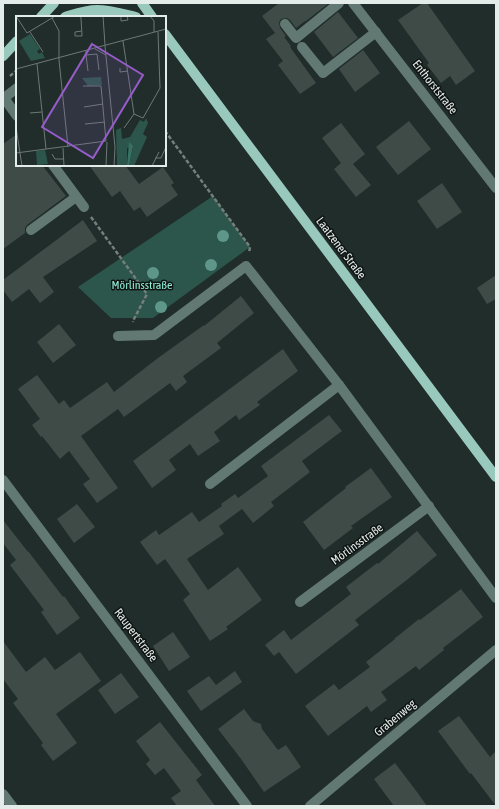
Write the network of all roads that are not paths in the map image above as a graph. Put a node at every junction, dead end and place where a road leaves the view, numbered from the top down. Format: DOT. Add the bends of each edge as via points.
graph roads {
  1 [pos="54,3"];
  2 [pos="142,3"];
  3 [pos="339,3"];
  4 [pos="353,3"];
  5 [pos="42,16"];
  6 [pos="69,16"];
  7 [pos="132,16"];
  8 [pos="151,16"];
  9 [pos="285,24"];
  10 [pos="376,32"];
  11 [pos="166,35"];
  12 [pos="16,42"];
  13 [pos="302,47"];
  14 [pos="3,56"];
  15 [pos="16,89"];
  16 [pos="3,98"];
  17 [pos="16,115"];
  18 [pos="54,166"];
  19 [pos="492,176"];
  20 [pos="496,188"];
  21 [pos="76,197"];
  22 [pos="84,207"];
  23 [pos="31,230"];
  24 [pos="118,336"];
  25 [pos="339,385"];
  26 [pos="496,477"];
  27 [pos="3,480"];
  28 [pos="210,484"];
  29 [pos="429,506"];
  30 [pos="496,598"];
  31 [pos="300,602"];
  32 [pos="496,650"];
  33 [pos="3,794"];
  34 [pos="12,806"];
  35 [pos="247,806"];
  36 [pos="310,806"];
  1 -- 5 [label="main road"];
  2 -- 8 [label="main road"];
  3 -- 9 [label="street" via="296,38"];
  4 -- 10 [label="street, Enthorststraße"];
  6 -- 7 [label="main road" via="97,10"];
  10 -- 13 [label="street" via="323,74"];
  10 -- 19 [label="street, Enthorststraße"];
  11 -- 26 [label="main road, Laatzener Straße"];
  12 -- 14 [label="main road"];
  15 -- 16 [label="street"];
  16 -- 17 [label="street"];
  18 -- 21 [label="street"];
  19 -- 20 [label="street, Enthorststraße"];
  21 -- 22 [label="street"];
  21 -- 23 [label="street"];
  24 -- 25 [label="street" via="154,335 246,266"];
  25 -- 28 [label="street"];
  25 -- 29 [label="street"];
  27 -- 35 [label="street, Raupertstraße"];
  29 -- 30 [label="street"];
  29 -- 31 [label="street, Mörlinsstraße"];
  32 -- 36 [label="street, Grabenweg"];
  33 -- 34 [label="street"];
}
